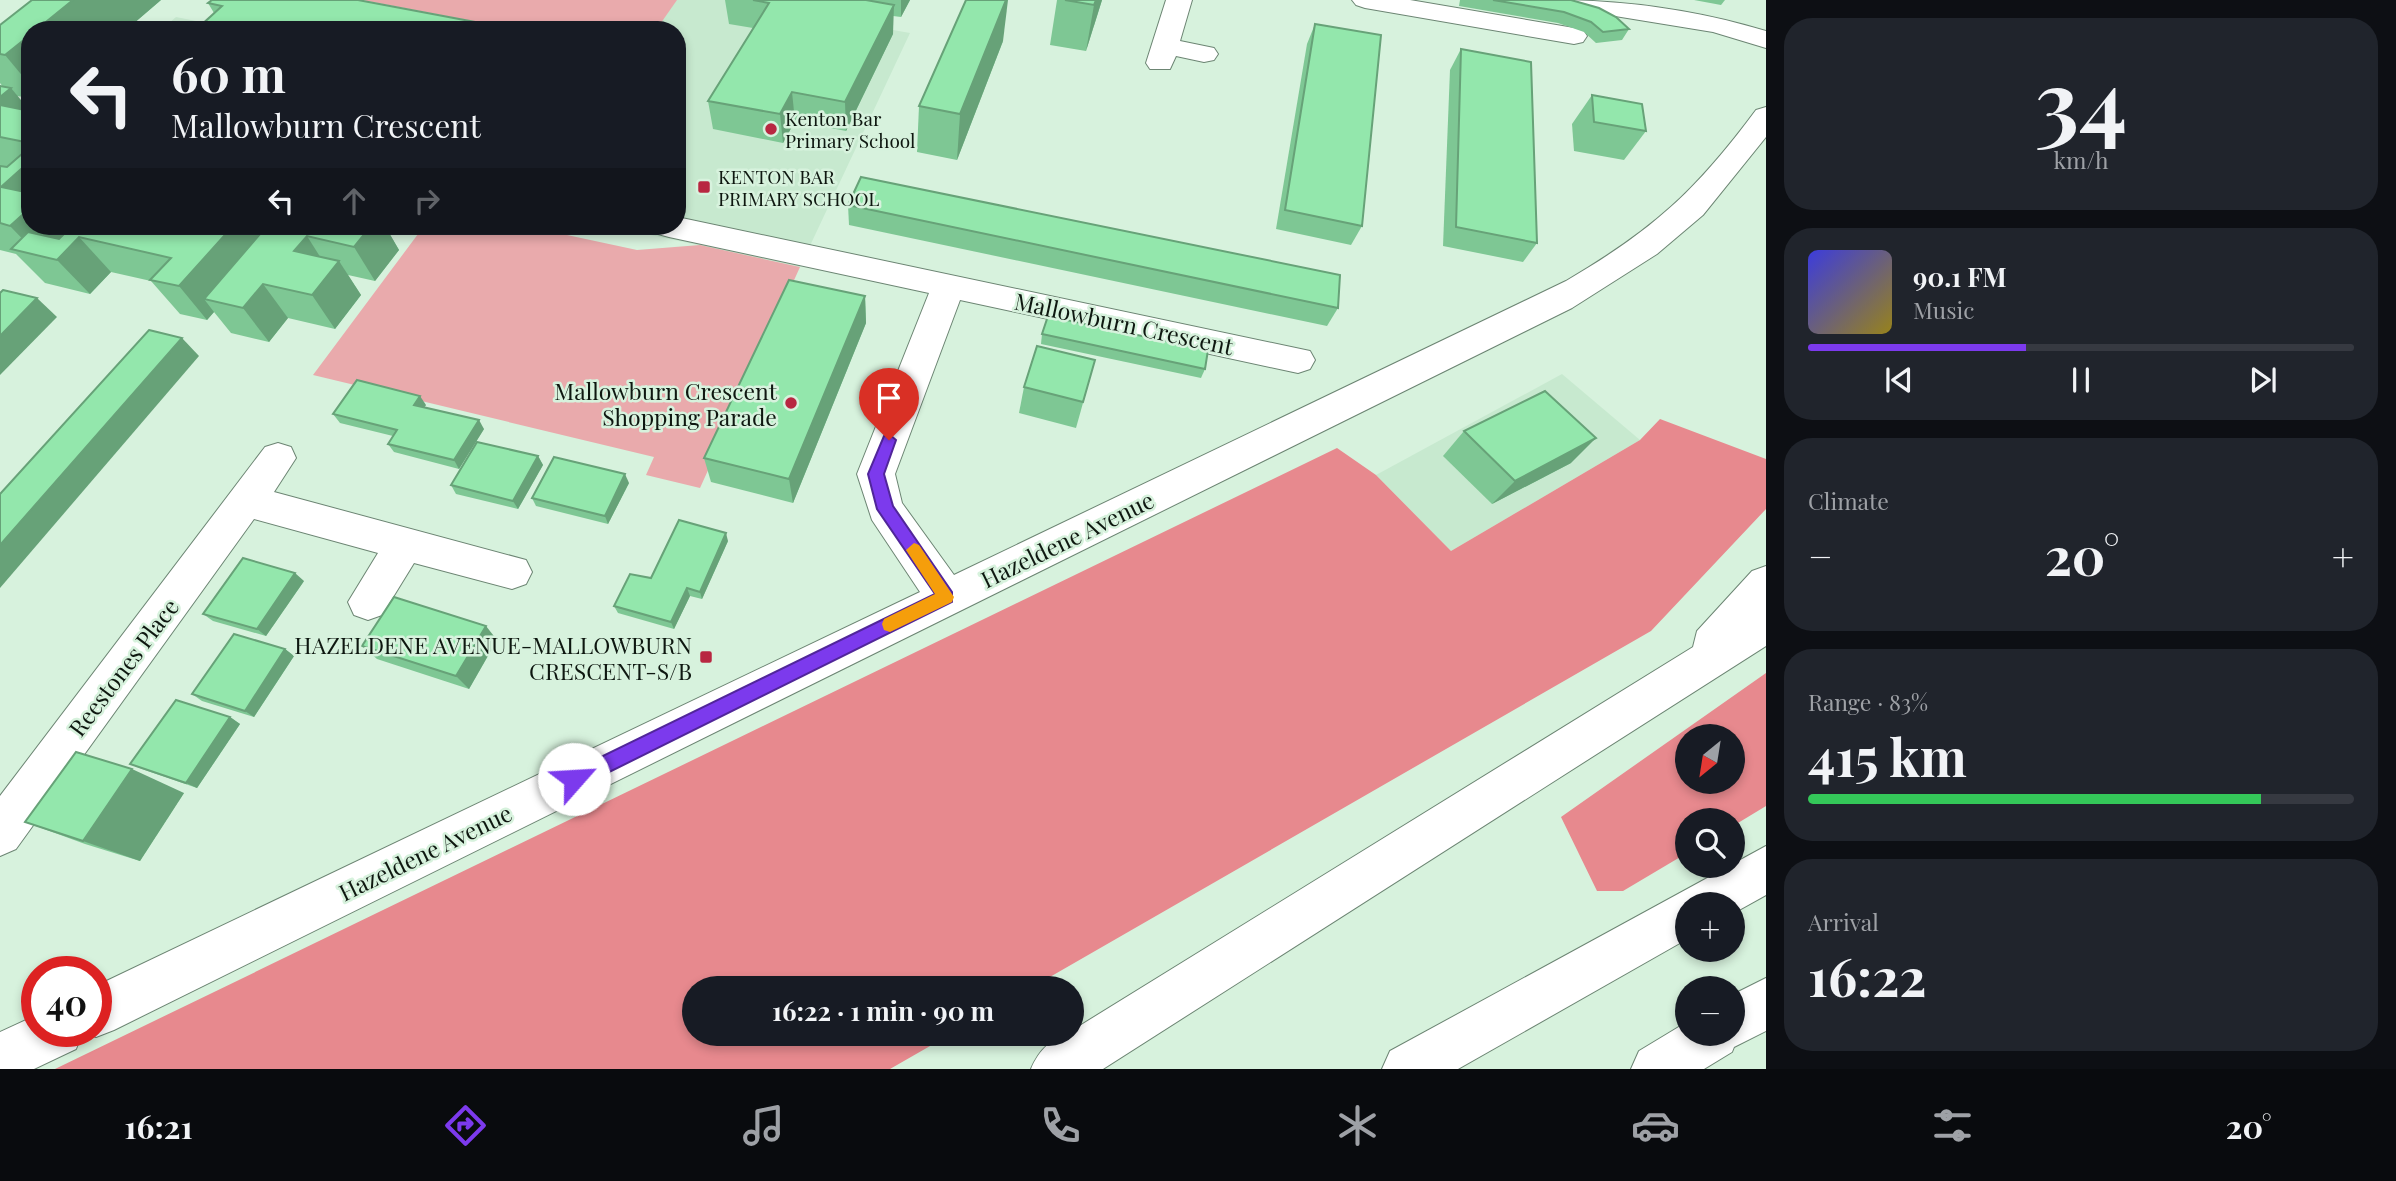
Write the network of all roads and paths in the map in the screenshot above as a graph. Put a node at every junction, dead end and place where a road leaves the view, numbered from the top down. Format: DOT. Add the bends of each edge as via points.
graph roads {
  1 [pos="1179,0"];
  2 [pos="1365,0"];
  3 [pos="1566,0"];
  4 [pos="1411,4"];
  5 [pos="1574,36"];
  6 [pos="1766,40"];
  7 [pos="1204,54"];
  8 [pos="1766,116"];
  9 [pos="686,230"];
  10 [pos="949,285"];
  11 [pos="1298,360"];
  12 [pos="278,458"];
  13 [pos="246,501"];
  14 [pos="405,544"];
  15 [pos="512,572"];
  16 [pos="1766,583"];
  17 [pos="946,597"];
  18 [pos="368,602"];
  19 [pos="1766,624"];
  20 [pos="1690,669"];
  21 [pos="0,833"];
  22 [pos="1766,869"];
  23 [pos="1725,892"];
  24 [pos="1675,920"];
  25 [pos="1766,1003"];
  26 [pos="112,1004"];
  27 [pos="1745,1015"];
  28 [pos="1694,1046"];
  29 [pos="25,1047"];
  30 [pos="0,1059"];
  31 [pos="1057,1069"];
  32 [pos="1408,1069"];
  33 [pos="1657,1069"];
  1 -- 7 [label="main road" via="1162,55"];
  2 -- 4 [label="main road"];
  3 -- 6 [label="main road" via="1717,25"];
  4 -- 5 [label="main road"];
  8 -- 17 [label="main road, Hazeldene Avenue" via="1692,208 1663,233 1577,290"];
  9 -- 10 [label="main road, Mallowburn Crescent"];
  10 -- 11 [label="main road, Mallowburn Crescent"];
  10 -- 17 [label="main road" via="876,474 885,509"];
  12 -- 13 [label="main road, Reestones Place"];
  13 -- 14 [label="main road"];
  13 -- 21 [label="main road, Reestones Place"];
  14 -- 15 [label="main road"];
  14 -- 18 [label="main road"];
  16 -- 20 [label="main road"];
  17 -- 26 [label="main road, Hazeldene Avenue"];
  19 -- 20 [label="main road"];
  20 -- 31 [label="main road"];
  22 -- 23 [label="main road"];
  24 -- 32 [label="main road"];
  25 -- 27 [label="main road"];
  28 -- 33 [label="main road"];
  29 -- 30 [label="main road"];
}
